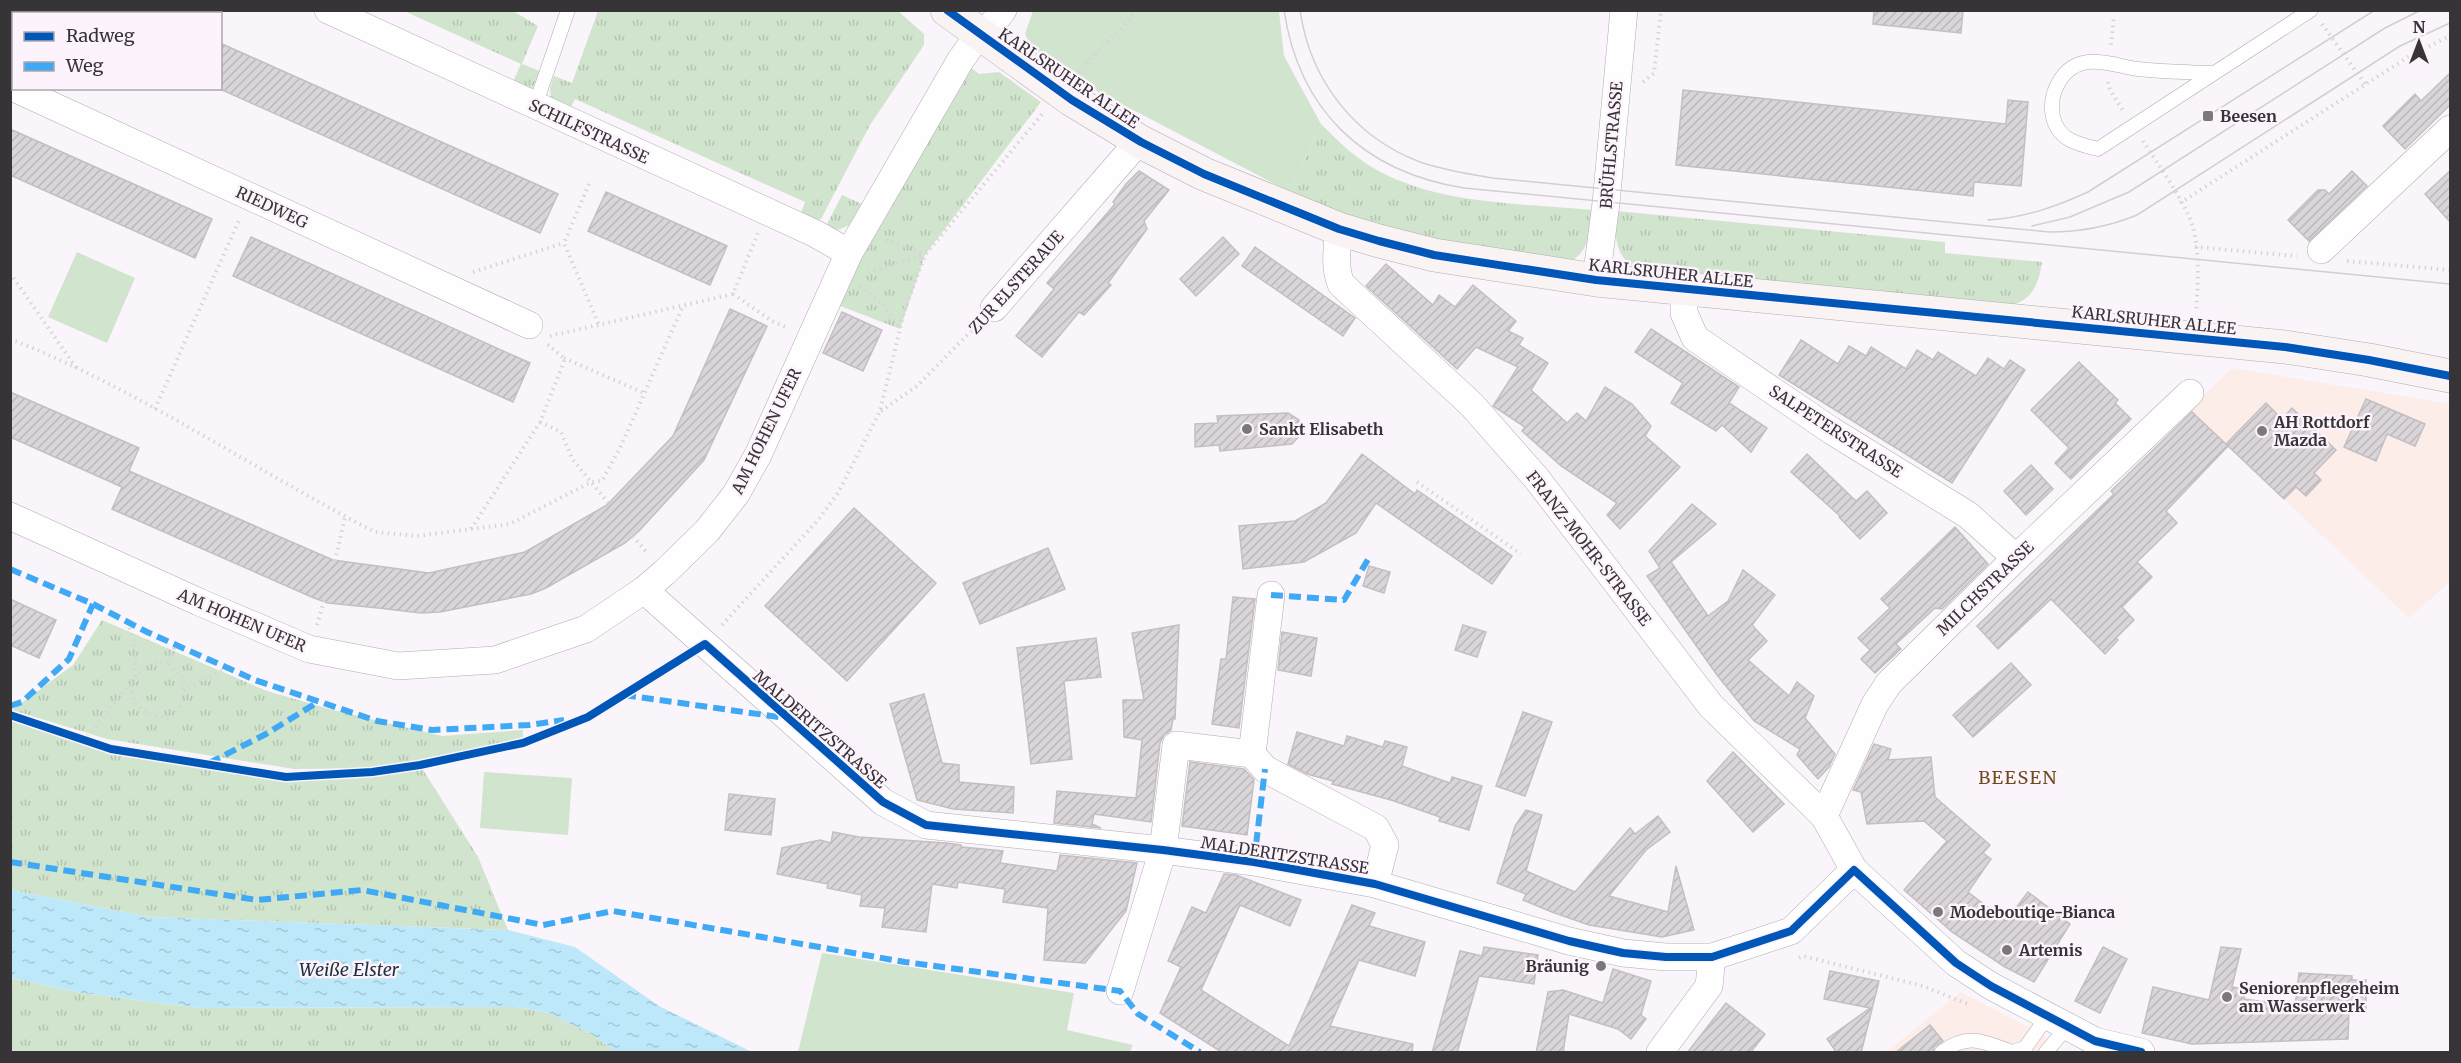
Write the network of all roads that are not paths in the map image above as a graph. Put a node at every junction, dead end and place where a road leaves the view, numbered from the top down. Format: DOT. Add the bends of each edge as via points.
graph roads {
  1 [pos="328,10"];
  2 [pos="568,10"];
  3 [pos="947,10"];
  4 [pos="1003,10"];
  5 [pos="1624,10"];
  6 [pos="2314,13"];
  7 [pos="981,35"];
  8 [pos="2213,73"];
  9 [pos="17,90"];
  10 [pos="535,106"];
  11 [pos="2451,129"];
  12 [pos="1139,141"];
  13 [pos="1339,229"];
  14 [pos="2321,250"];
  15 [pos="850,259"];
  16 [pos="1596,280"];
  17 [pos="1684,289"];
  18 [pos="994,308"];
  19 [pos="529,325"];
  20 [pos="2451,376"];
  21 [pos="2190,393"];
  22 [pos="10,516"];
  23 [pos="2016,558"];
  24 [pos="644,590"];
  25 [pos="1271,595"];
  26 [pos="1252,754"];
  27 [pos="1824,816"];
  28 [pos="1163,850"];
  29 [pos="1854,870"];
  30 [pos="1375,884"];
  31 [pos="1712,957"];
  32 [pos="1120,991"];
  33 [pos="2057,1022"];
  34 [pos="1660,1053"];
  35 [pos="1942,1053"];
  36 [pos="2013,1053"];
  37 [pos="2046,1053"];
  38 [pos="2141,1053"];
  1 -- 10 [label="street, SCHILFSTRASSE"];
  2 -- 10 [label="lane"];
  3 -- 7 [label="street, KARLSRUHER ALLEE"];
  4 -- 7 [label="street, AM HOHEN UFER"];
  5 -- 16 [label="street, BRÜHLSTRASSE"];
  6 -- 8 [label="lane"];
  7 -- 12 [label="street, KARLSRUHER ALLEE" via="1072,100"];
  7 -- 15 [label="street, AM HOHEN UFER" via="960,61"];
  8 -- 8 [label="lane" via="2087,62 2068,69 2057,84 2050,105 2055,125 2069,142 2098,149"];
  9 -- 19 [label="street, RIEDWEG"];
  10 -- 15 [label="street, SCHILFSTRASSE" via="816,234"];
  11 -- 14 [label="street"];
  12 -- 13 [label="street, KARLSRUHER ALLEE" via="1204,174"];
  12 -- 18 [label="street, ZUR ELSTERAUE"];
  13 -- 16 [label="street, KARLSRUHER ALLEE" via="1434,255"];
  13 -- 27 [label="street, FRANZ-MOHR-STRASSE" via="1336,257 1341,284 1472,405 1537,478 1711,706"];
  15 -- 24 [label="street, AM HOHEN UFER" via="736,494 707,531"];
  16 -- 17 [label="street, KARLSRUHER ALLEE"];
  17 -- 20 [label="street, KARLSRUHER ALLEE" via="2285,347"];
  17 -- 23 [label="street, SALPETERSTRASSE" via="1684,313 1695,338 1832,431 1968,516"];
  21 -- 23 [label="street, MILCHSTRASSE"];
  22 -- 24 [label="street, AM HOHEN UFER" via="309,649 399,666 495,660 586,629"];
  23 -- 27 [label="street, MILCHSTRASSE" via="1889,683 1875,704"];
  24 -- 28 [label="street, MALDERITZSTRASSE" via="883,802 926,825"];
  25 -- 26 [label="street"];
  26 -- 28 [label="street" via="1176,745"];
  26 -- 30 [label="street, MALDERITZSTRASSE" via="1265,769 1376,828 1385,845"];
  27 -- 29 [label="street, FRANZ-MOHR-STRASSE"];
  28 -- 30 [label="street, MALDERITZSTRASSE"];
  28 -- 32 [label="street"];
  29 -- 31 [label="street, MALDERITZSTRASSE" via="1791,931"];
  29 -- 33 [label="street, FRANZ-MOHR-STRASSE" via="1956,963"];
  30 -- 31 [label="street, MALDERITZSTRASSE" via="1605,949 1666,957"];
  31 -- 34 [label="street" via="1709,986"];
  33 -- 36 [label="lane"];
  33 -- 37 [label="lane"];
  33 -- 38 [label="street, FRANZ-MOHR-STRASSE" via="2095,1041"];
  35 -- 36 [label="lane" via="1964,1040 1977,1040"];
}
